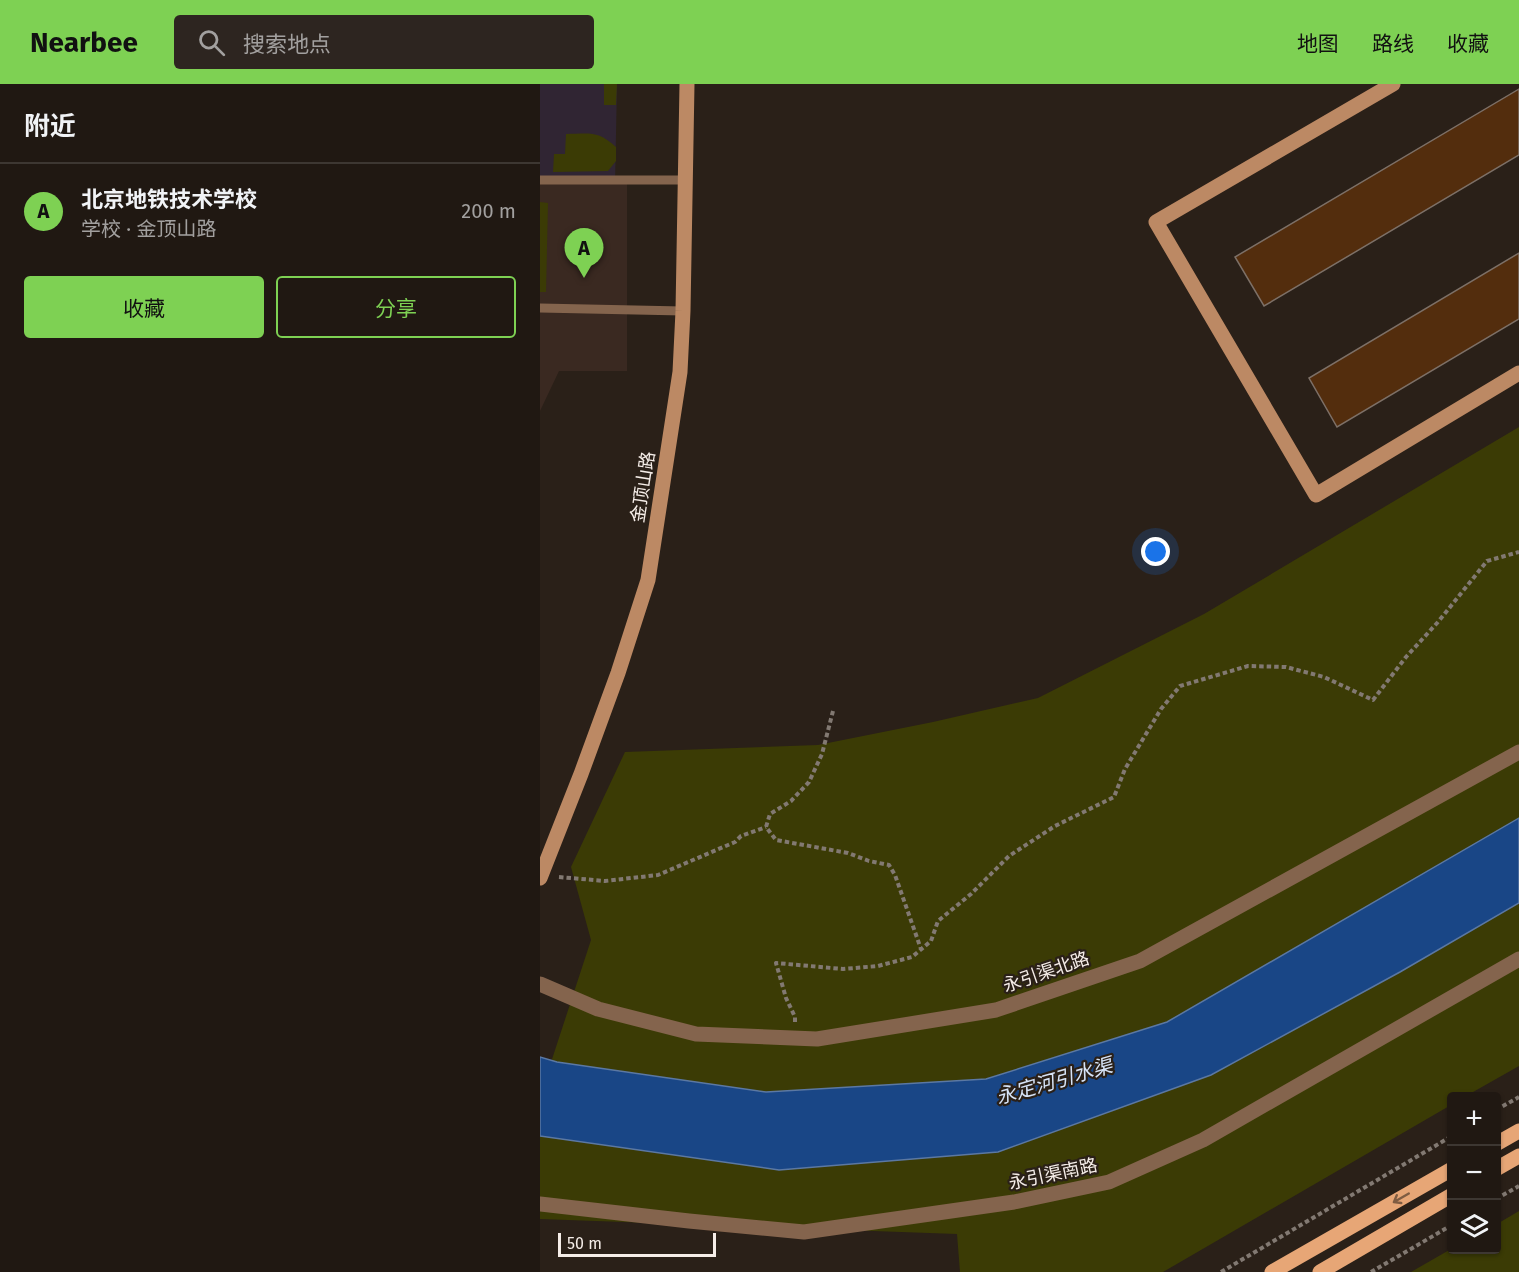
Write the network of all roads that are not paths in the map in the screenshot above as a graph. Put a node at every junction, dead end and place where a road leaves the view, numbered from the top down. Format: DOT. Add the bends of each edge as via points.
graph roads {
  1 [pos="687,84"];
  2 [pos="1393,84"];
  3 [pos="540,180"];
  4 [pos="685,180"];
  5 [pos="540,308"];
  6 [pos="683,311"];
  7 [pos="1519,373"];
  8 [pos="1519,752"];
  9 [pos="541,875"];
  10 [pos="1519,959"];
  11 [pos="540,984"];
  12 [pos="1519,1131"];
  13 [pos="1501,1142"];
  14 [pos="1519,1156"];
  15 [pos="1501,1167"];
  16 [pos="1447,1172"];
  17 [pos="1447,1199"];
  18 [pos="540,1204"];
  19 [pos="1272,1272"];
  20 [pos="1320,1272"];
  1 -- 4 [label="street, 金顶山路"];
  2 -- 7 [label="street" via="1156,222 1316,495"];
  3 -- 4 [label="lane"];
  4 -- 6 [label="street, 金顶山路"];
  5 -- 6 [label="lane"];
  6 -- 9 [label="street, 金顶山路" via="680,372 648,580 614,684"];
  8 -- 11 [label="street, 永引渠北路" via="1140,961 996,1010 817,1039 696,1034 598,1009"];
  10 -- 18 [label="street, 永引渠南路" via="1203,1140 1109,1182 1014,1202 804,1232"];
  12 -- 13 [label="main road"];
  14 -- 15 [label="main road"];
  16 -- 19 [label="main road, one-way"];
  17 -- 20 [label="main road"];
}
